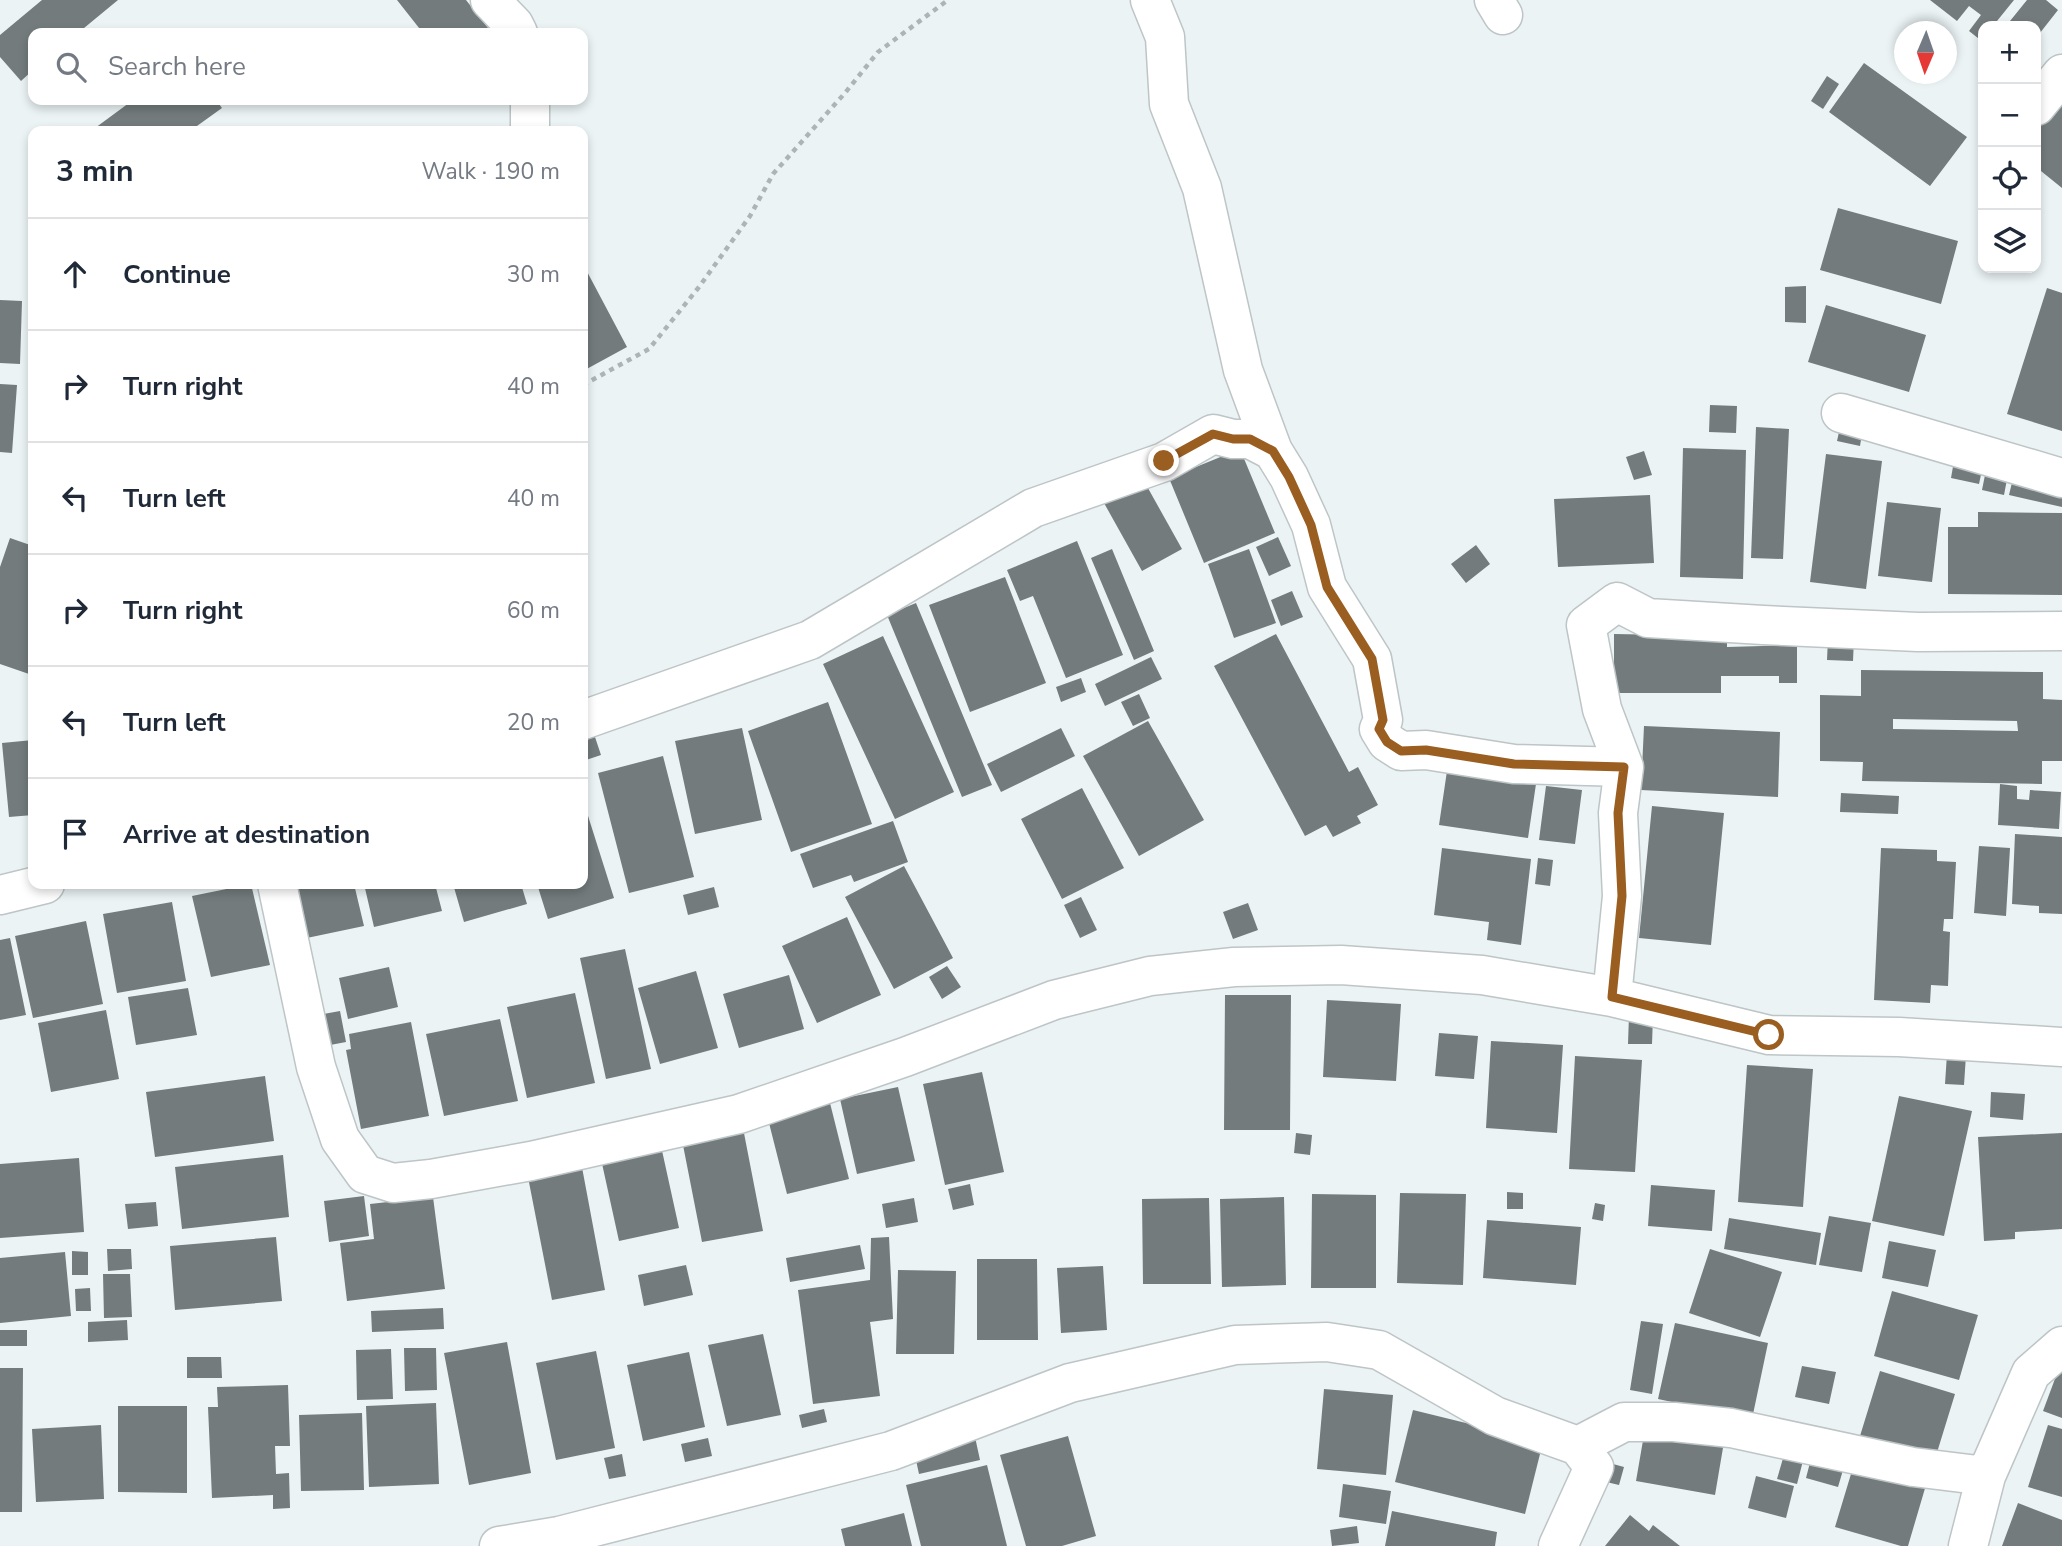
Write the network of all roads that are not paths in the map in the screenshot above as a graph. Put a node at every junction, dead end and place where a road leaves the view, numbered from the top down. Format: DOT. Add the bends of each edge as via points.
graph roads {
  1 [pos="490,0"];
  2 [pos="1150,0"];
  3 [pos="516,28"];
  4 [pos="2062,74"];
  5 [pos="2041,100"];
  6 [pos="530,105"];
  7 [pos="530,126"];
  8 [pos="1841,413"];
  9 [pos="1273,451"];
  10 [pos="2062,478"];
  11 [pos="2062,631"];
  12 [pos="588,718"];
  13 [pos="1624,767"];
  14 [pos="28,888"];
  15 [pos="278,889"];
  16 [pos="0,895"];
  17 [pos="1612,997"];
  18 [pos="2062,1047"];
  19 [pos="2062,1346"];
  20 [pos="1578,1446"];
  21 [pos="1986,1476"];
  22 [pos="499,1546"];
  23 [pos="1558,1546"];
  24 [pos="1968,1546"];
  1 -- 3 [label="street"];
  2 -- 9 [label="street" via="1165,37 1169,104 1202,188 1243,370"];
  4 -- 5 [label="street"];
  6 -- 7 [label="street"];
  8 -- 10 [label="street"];
  9 -- 12 [label="street" via="1250,439 1213,434 1164,461 1033,508 810,640"];
  9 -- 13 [label="street" via="1311,525 1327,587 1372,659 1383,720 1379,729 1387,742 1401,751 1426,750 1514,764"];
  11 -- 13 [label="street" via="1918,632 1648,618 1617,602 1586,625 1602,709"];
  13 -- 17 [label="street" via="1618,813 1622,896"];
  14 -- 16 [label="street"];
  15 -- 17 [label="street" via="316,1067 340,1139 365,1174 393,1183 531,1161 739,1114 1054,1000 1150,976 1234,967 1340,965 1482,975"];
  17 -- 18 [label="street" via="1769,1035"];
  19 -- 21 [label="street" via="2031,1373"];
  20 -- 21 [label="street" via="1624,1422 1674,1422 1731,1428 1913,1467"];
  20 -- 22 [label="street" via="1495,1416 1379,1350 1327,1342 1235,1345 1070,1383 891,1451 559,1536"];
  20 -- 23 [label="street" via="1594,1467"];
  21 -- 24 [label="street"];
}
